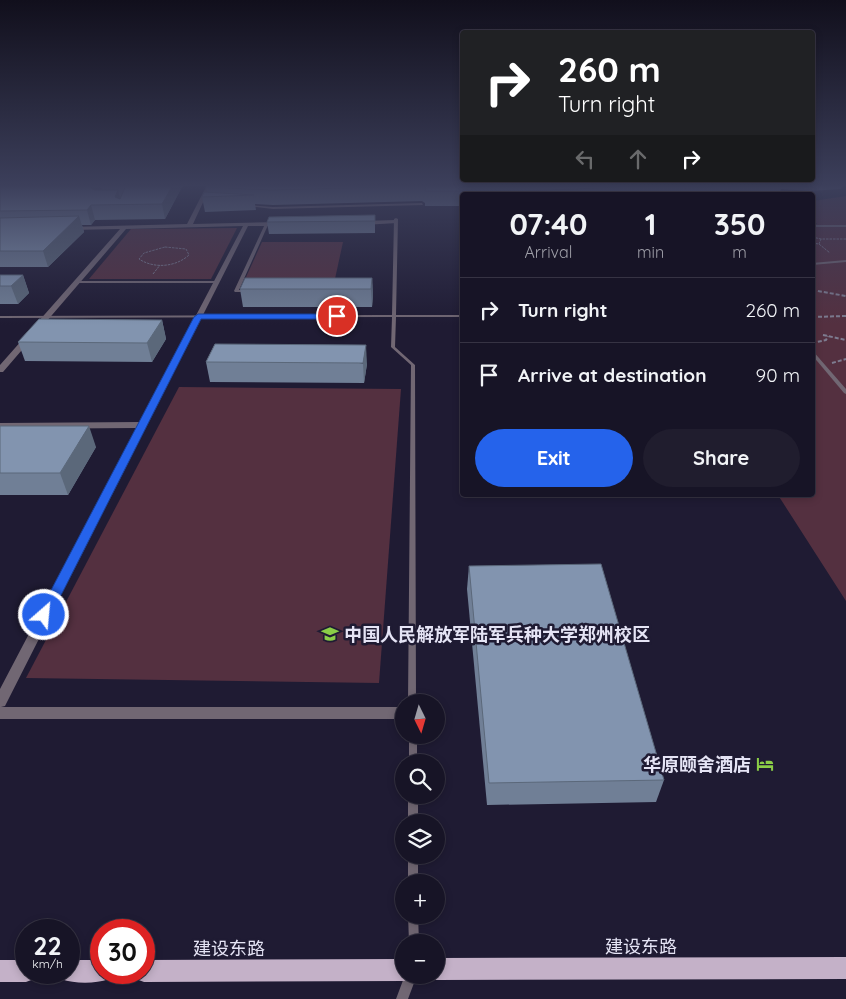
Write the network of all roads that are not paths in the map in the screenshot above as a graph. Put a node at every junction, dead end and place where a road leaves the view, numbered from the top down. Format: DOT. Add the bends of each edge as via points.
graph roads {
  1 [pos="120,232"];
  2 [pos="243,232"];
  3 [pos="263,232"];
  4 [pos="395,232"];
  5 [pos="846,261"];
  6 [pos="815,264"];
  7 [pos="76,282"];
  8 [pos="216,282"];
  9 [pos="254,291"];
  10 [pos="394,316"];
  11 [pos="460,316"];
  12 [pos="46,317"];
  13 [pos="198,317"];
  14 [pos="0,318"];
  15 [pos="815,355"];
  16 [pos="0,370"];
  17 [pos="846,392"];
  18 [pos="142,425"];
  19 [pos="0,426"];
  20 [pos="412,694"];
  21 [pos="0,702"];
  22 [pos="0,713"];
  23 [pos="395,713"];
  24 [pos="846,968"];
  25 [pos="445,969"];
  26 [pos="395,970"];
  27 [pos="0,971"];
  28 [pos="15,971"];
  29 [pos="155,971"];
  30 [pos="408,984"];
  31 [pos="402,999"];
  1 -- 7 [label="street"];
  2 -- 8 [label="street"];
  3 -- 9 [label="lane" via="236,291"];
  4 -- 10 [label="lane"];
  5 -- 6 [label="lane"];
  7 -- 8 [label="lane"];
  7 -- 12 [label="street"];
  8 -- 13 [label="street"];
  10 -- 11 [label="lane"];
  10 -- 13 [label="lane"];
  10 -- 20 [label="lane" via="393,347 413,365"];
  12 -- 13 [label="lane"];
  12 -- 14 [label="lane"];
  12 -- 16 [label="street"];
  13 -- 18 [label="street"];
  15 -- 17 [label="lane"];
  18 -- 19 [label="street"];
  18 -- 21 [label="street"];
  22 -- 23 [label="street"];
  24 -- 25 [label="main road, 建设东路"];
  26 -- 29 [label="main road, 建设东路"];
  27 -- 28 [label="main road"];
  30 -- 31 [label="lane"];
}
